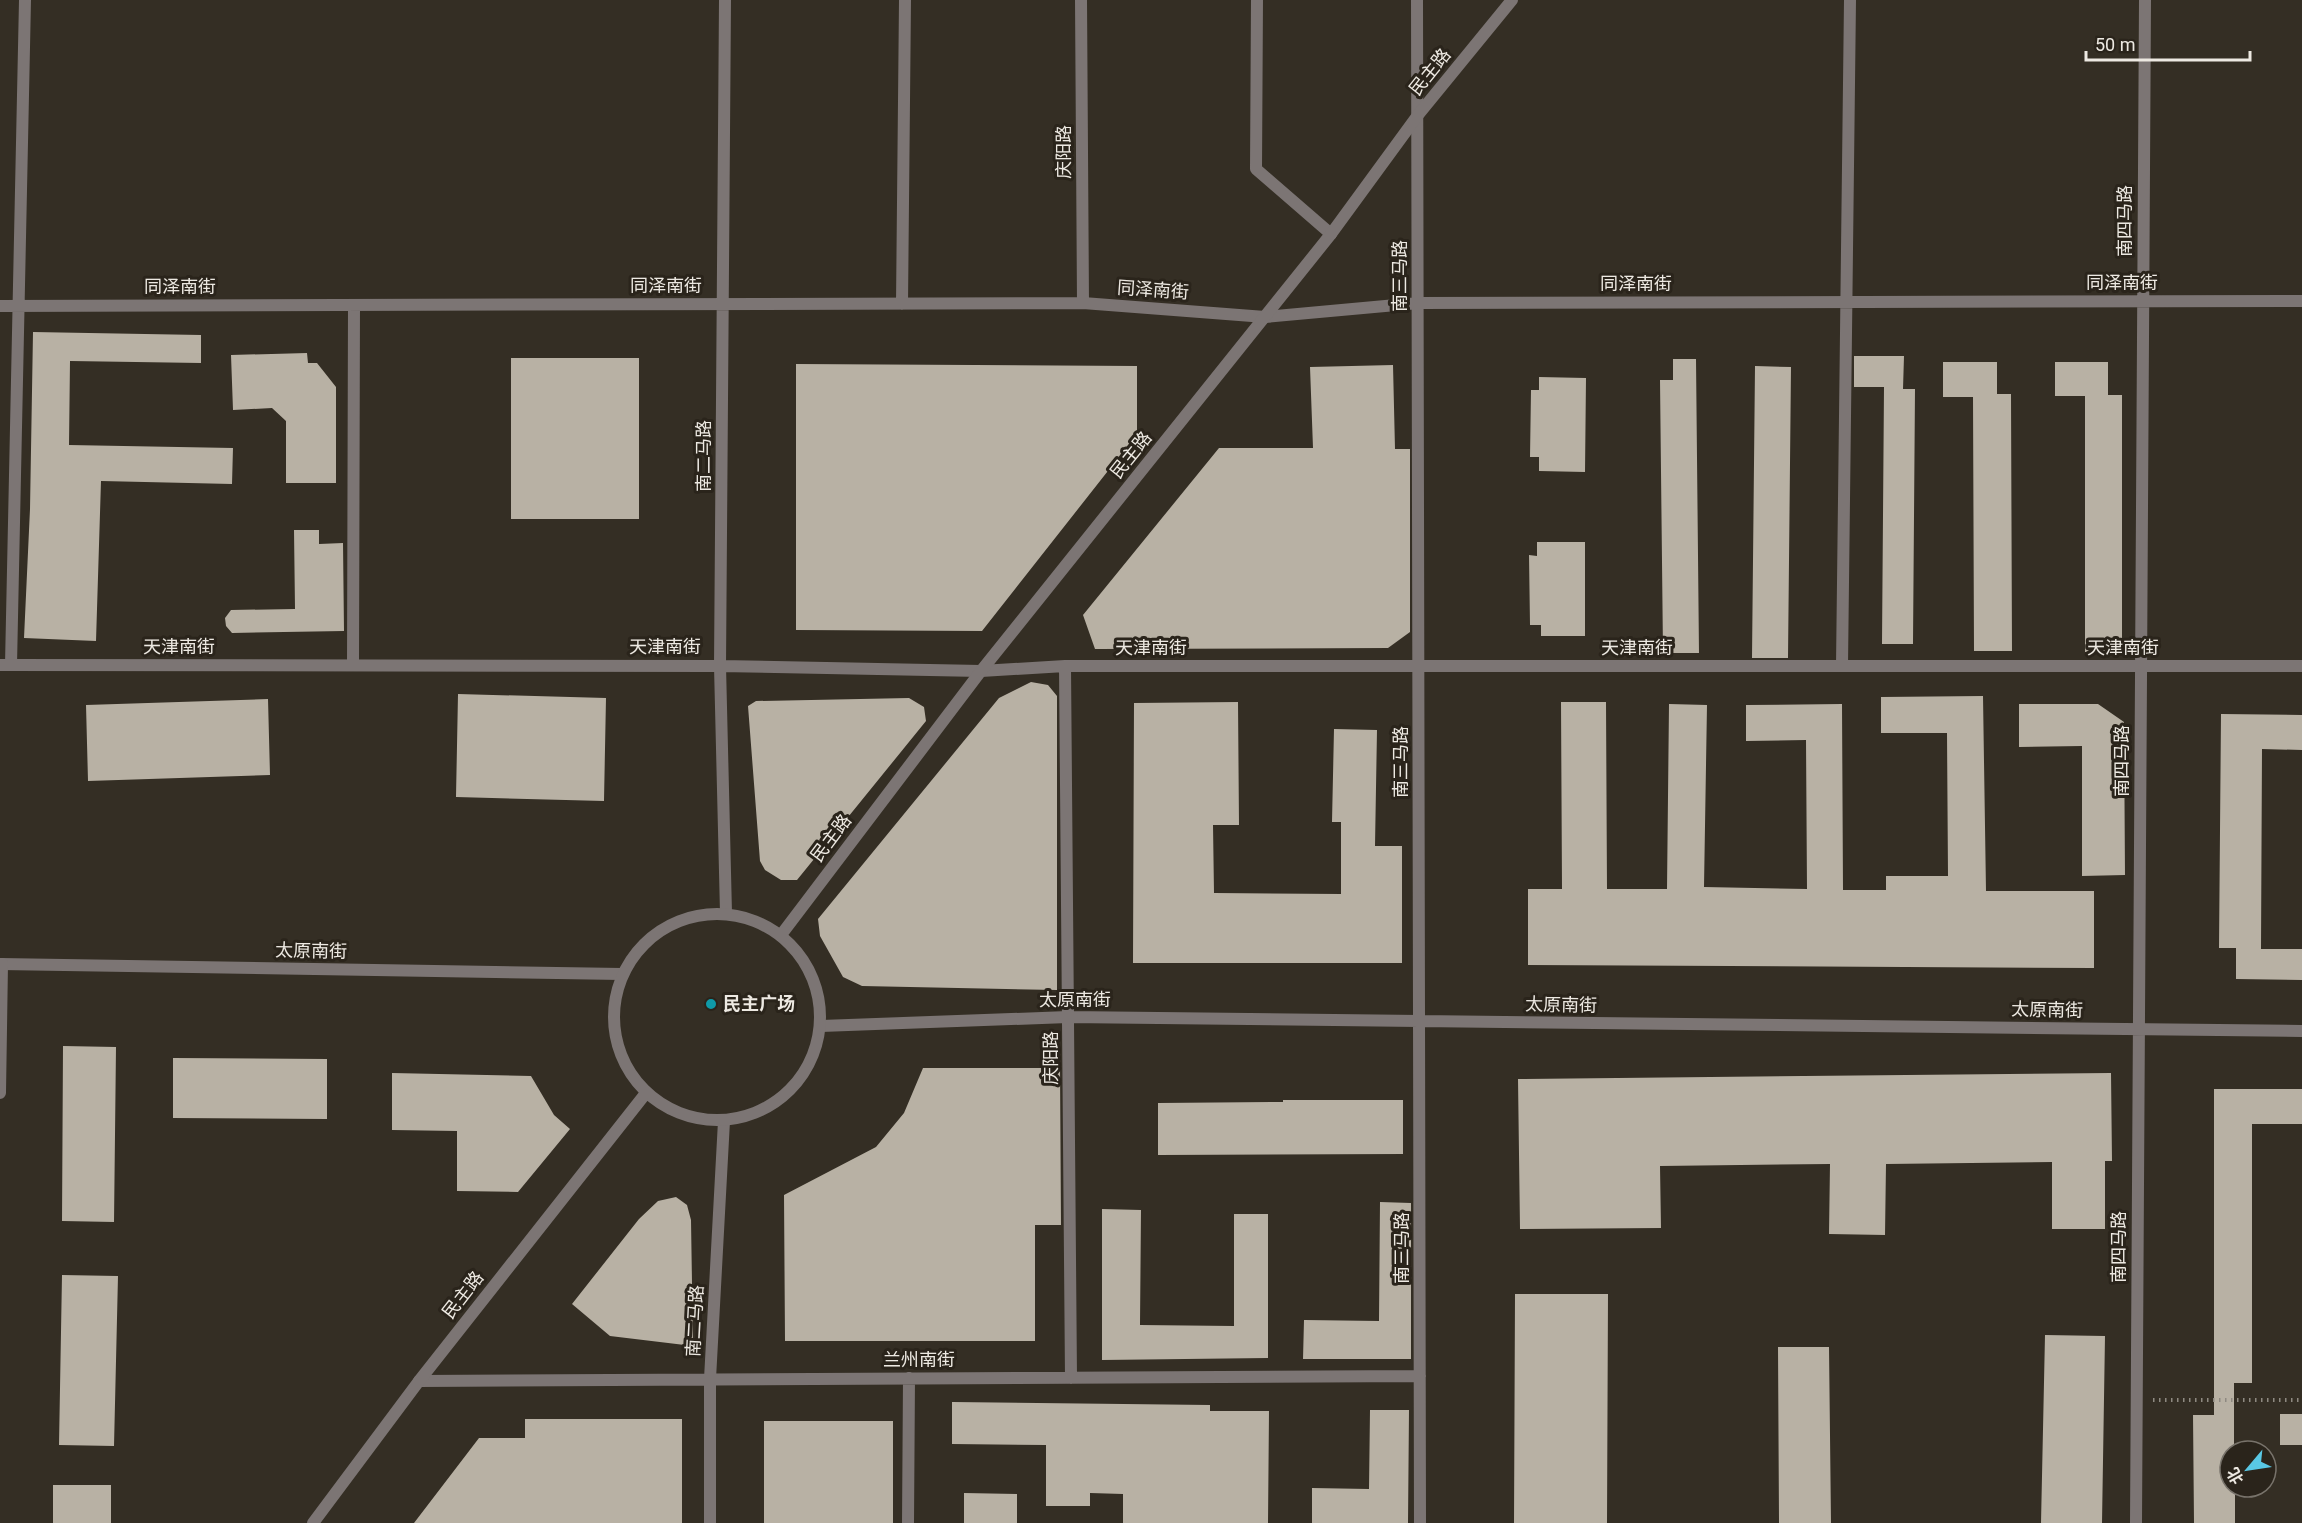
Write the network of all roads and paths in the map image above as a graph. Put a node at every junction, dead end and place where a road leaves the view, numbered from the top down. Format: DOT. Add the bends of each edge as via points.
graph roads {
  1 [pos="25,0"];
  2 [pos="725,0"];
  3 [pos="905,0"];
  4 [pos="1081,0"];
  5 [pos="1257,0"];
  6 [pos="1417,0"];
  7 [pos="1512,0"];
  8 [pos="1850,0"];
  9 [pos="2145,0"];
  10 [pos="1418,115"];
  11 [pos="1331,234"];
  12 [pos="2143,301"];
  13 [pos="2302,301"];
  14 [pos="1846,302"];
  15 [pos="1083,303"];
  16 [pos="1418,303"];
  17 [pos="723,304"];
  18 [pos="902,304"];
  19 [pos="354,305"];
  20 [pos="0,306"];
  21 [pos="20,306"];
  22 [pos="1265,316"];
  23 [pos="5,665"];
  24 [pos="352,665"];
  25 [pos="720,666"];
  26 [pos="1065,666"];
  27 [pos="1419,666"];
  28 [pos="1842,666"];
  29 [pos="2141,666"];
  30 [pos="2302,666"];
  31 [pos="981,671"];
  32 [pos="726,913"];
  33 [pos="781,935"];
  34 [pos="1,964"];
  35 [pos="622,974"];
  36 [pos="1068,1017"];
  37 [pos="1419,1021"];
  38 [pos="821,1026"];
  39 [pos="2139,1029"];
  40 [pos="2302,1031"];
  41 [pos="0,1093"];
  42 [pos="646,1093"];
  43 [pos="724,1121"];
  44 [pos="1420,1376"];
  45 [pos="909,1378"];
  46 [pos="1071,1378"];
  47 [pos="710,1379"];
  48 [pos="419,1381"];
  49 [pos="2136,1400"];
  50 [pos="2302,1400"];
  51 [pos="313,1523"];
  52 [pos="710,1523"];
  53 [pos="908,1523"];
  54 [pos="1420,1523"];
  55 [pos="2136,1523"];
  1 -- 21 [label="street"];
  2 -- 17 [label="street, 南二马路"];
  3 -- 18 [label="street"];
  4 -- 15 [label="street, 庆阳路"];
  5 -- 11 [label="street" via="1256,169"];
  6 -- 10 [label="street, 南三马路"];
  7 -- 10 [label="street, 民主路"];
  8 -- 14 [label="street"];
  9 -- 12 [label="street, 南四马路"];
  10 -- 11 [label="street, 民主路"];
  10 -- 16 [label="street, 南三马路"];
  11 -- 22 [label="street, 民主路"];
  12 -- 13 [label="street, 同泽南街"];
  12 -- 14 [label="street, 同泽南街"];
  12 -- 29 [label="street, 南四马路"];
  14 -- 16 [label="street, 同泽南街"];
  14 -- 28 [label="street"];
  15 -- 18 [label="street, 同泽南街"];
  15 -- 22 [label="street, 同泽南街"];
  16 -- 22 [label="street, 同泽南街"];
  16 -- 27 [label="street, 南三马路"];
  17 -- 18 [label="street, 同泽南街"];
  17 -- 19 [label="street, 同泽南街"];
  17 -- 25 [label="street, 南二马路"];
  19 -- 21 [label="street, 同泽南街"];
  19 -- 24 [label="street"];
  20 -- 21 [label="street, 同泽南街"];
  21 -- 23 [label="street"];
  22 -- 31 [label="street, 民主路"];
  23 -- 24 [label="street, 天津南街"];
  24 -- 25 [label="street, 天津南街"];
  25 -- 31 [label="street, 天津南街"];
  25 -- 32 [label="street, 南二马路"];
  26 -- 27 [label="street, 天津南街"];
  26 -- 31 [label="street, 天津南街"];
  26 -- 36 [label="street, 庆阳路"];
  27 -- 28 [label="street, 天津南街"];
  27 -- 37 [label="street, 南三马路"];
  28 -- 29 [label="street, 天津南街"];
  29 -- 30 [label="street, 天津南街"];
  29 -- 39 [label="street, 南四马路"];
  31 -- 33 [label="street, 民主路"];
  32 -- 33 [label="street" via="755,920"];
  32 -- 35 [label="street" via="694,915 664,927 639,947"];
  33 -- 38 [label="street" via="809,970 818,992"];
  34 -- 35 [label="street, 太原南街"];
  34 -- 41 [label="street"];
  35 -- 42 [label="street" via="613,1005 615,1037 626,1068"];
  36 -- 37 [label="street, 太原南街"];
  36 -- 38 [label="street, 太原南街"];
  36 -- 46 [label="street, 庆阳路"];
  37 -- 39 [label="street, 太原南街"];
  37 -- 44 [label="street, 南三马路"];
  38 -- 43 [label="street" via="814,1055 800,1080 786,1094 753,1115"];
  39 -- 40 [label="street, 太原南街"];
  39 -- 49 [label="street, 南四马路"];
  42 -- 43 [label="street" via="696,1119"];
  42 -- 48 [label="street, 民主路"];
  43 -- 47 [label="street, 南二马路"];
  44 -- 46 [label="street, 兰州南街"];
  44 -- 54 [label="street, 南三马路"];
  45 -- 46 [label="street, 兰州南街"];
  45 -- 47 [label="street, 兰州南街"];
  45 -- 53 [label="street"];
  47 -- 48 [label="street, 兰州南街"];
  47 -- 52 [label="street, 南二马路"];
  48 -- 51 [label="street, 民主路"];
  49 -- 50 [label="path"];
  49 -- 55 [label="street, 南四马路"];
}
